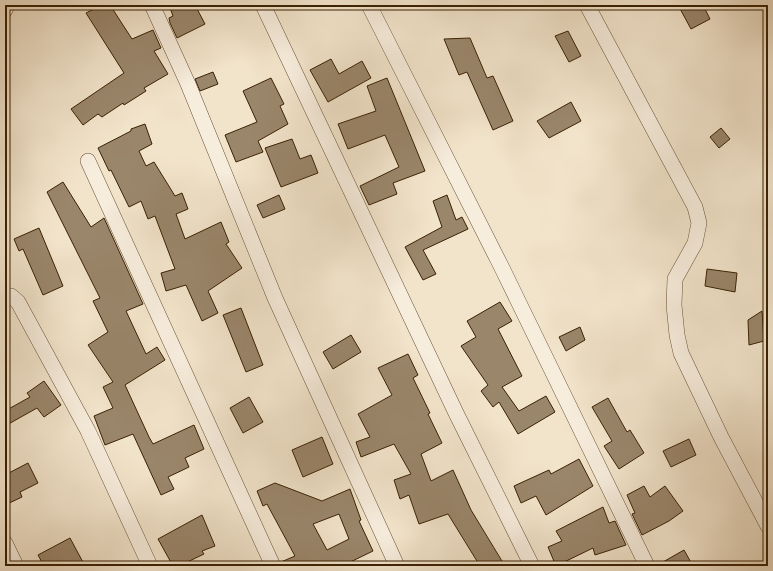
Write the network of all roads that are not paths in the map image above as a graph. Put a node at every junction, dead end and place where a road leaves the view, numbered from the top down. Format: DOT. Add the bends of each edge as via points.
graph roads {
  1 [pos="6,5"];
  2 [pos="152,5"];
  3 [pos="263,5"];
  4 [pos="369,5"];
  5 [pos="587,5"];
  6 [pos="5,10"];
  7 [pos="88,160"];
  8 [pos="5,297"];
  9 [pos="768,526"];
  10 [pos="5,543"];
  11 [pos="16,566"];
  12 [pos="150,566"];
  13 [pos="273,566"];
  14 [pos="397,566"];
  15 [pos="532,566"];
  16 [pos="647,566"];
  1 -- 6 [label="street"];
  2 -- 14 [label="street" via="188,84 275,298"];
  3 -- 15 [label="street" via="456,413"];
  4 -- 16 [label="street" via="502,268"];
  5 -- 9 [label="street" via="695,207 699,223 695,243 675,280 676,335 681,353 721,437"];
  7 -- 13 [label="street"];
  8 -- 12 [label="street" via="11,296 18,302 88,431"];
  10 -- 11 [label="street"];
}
